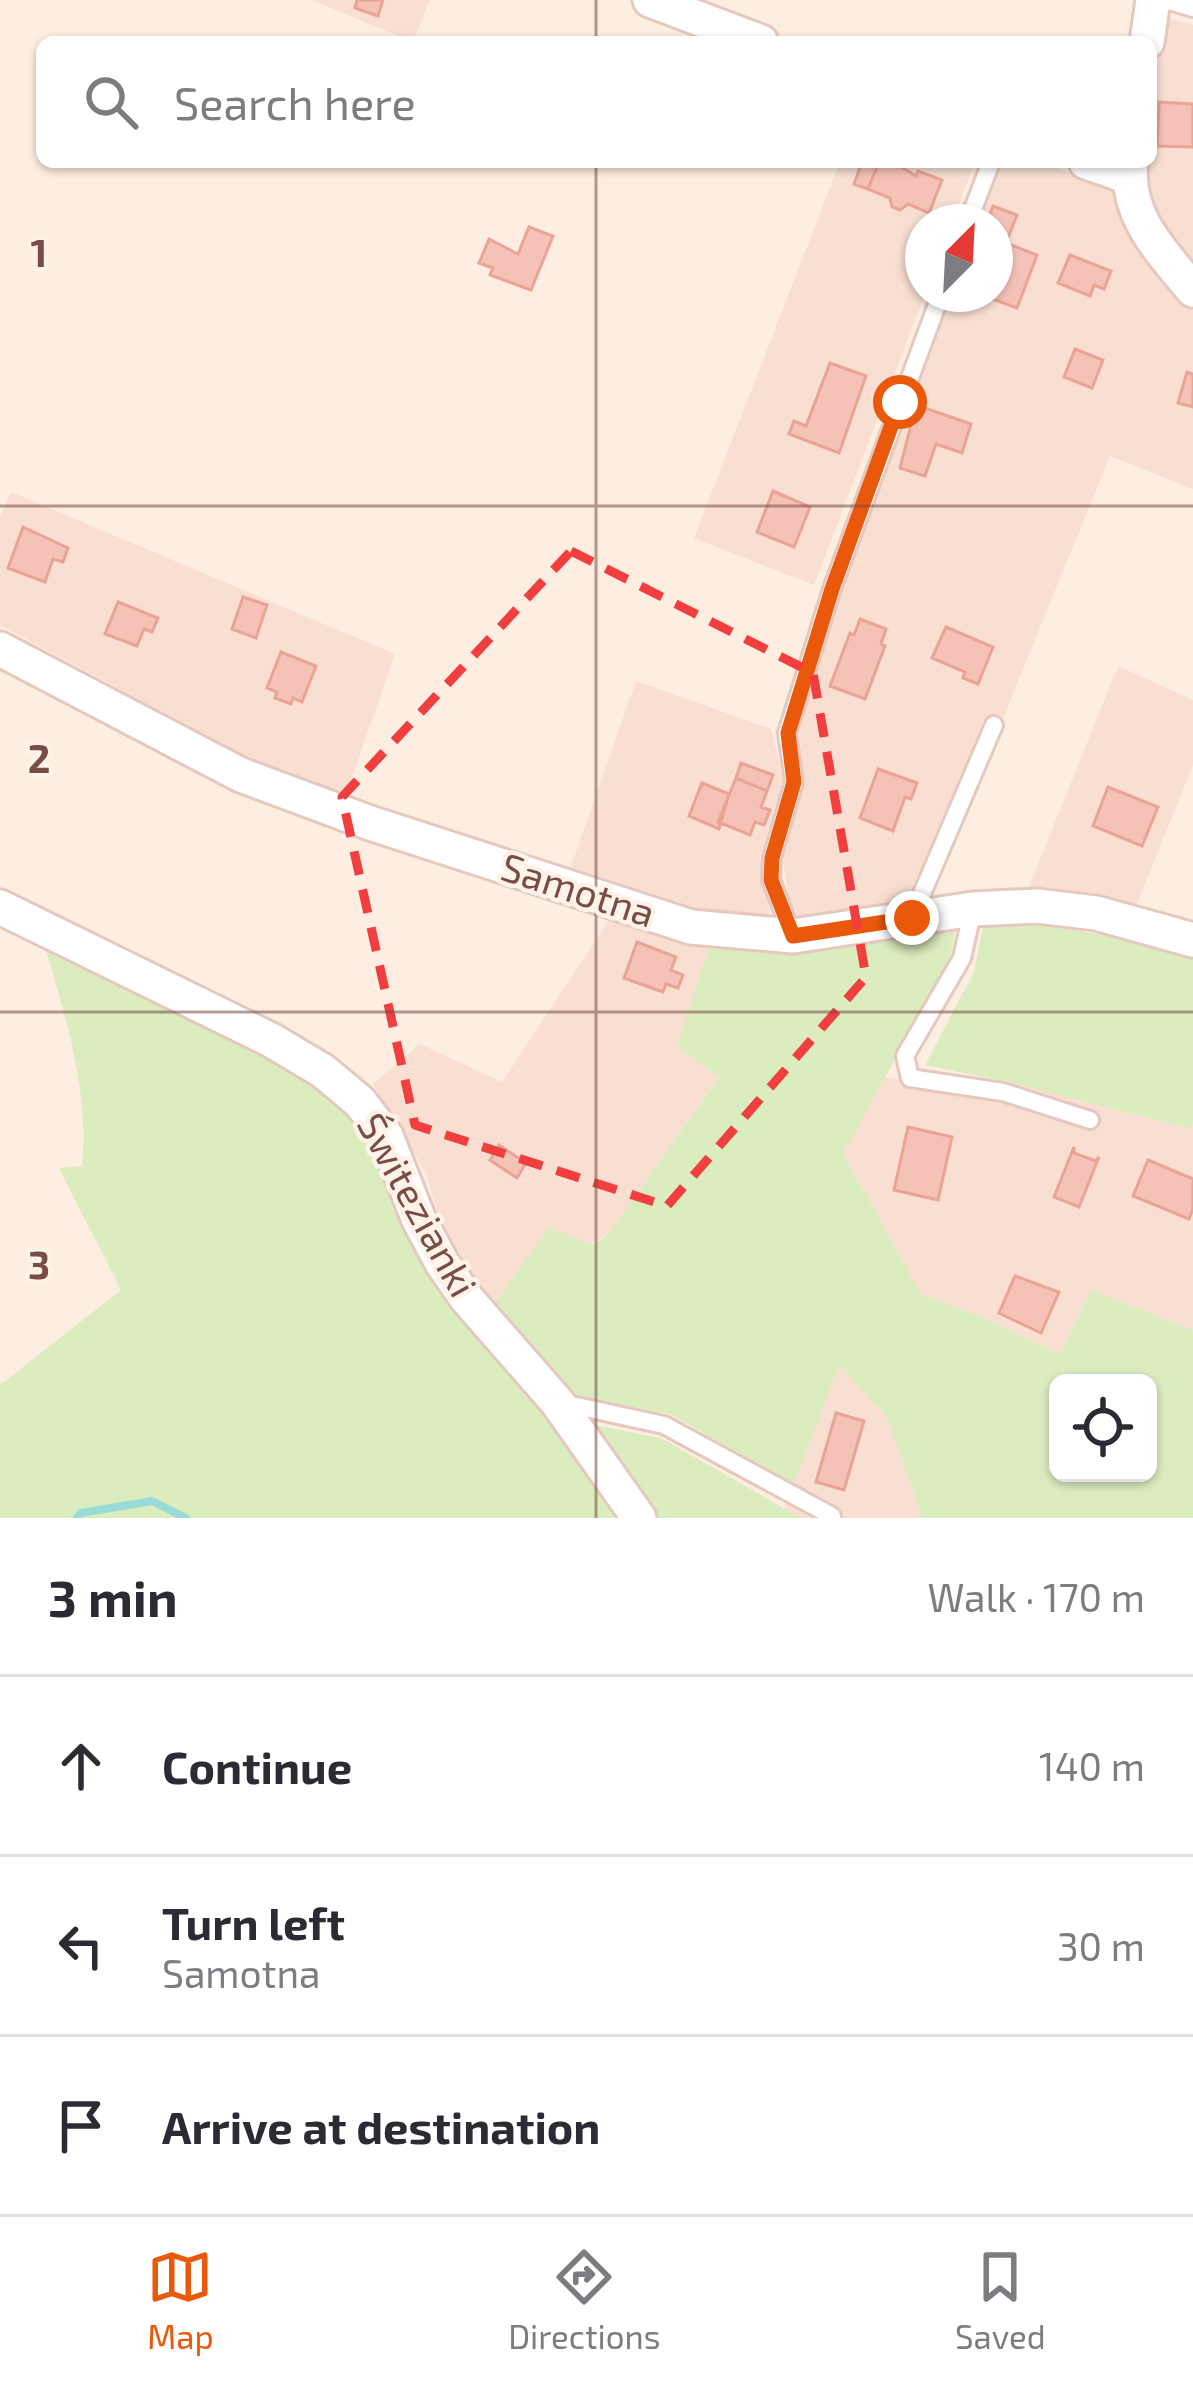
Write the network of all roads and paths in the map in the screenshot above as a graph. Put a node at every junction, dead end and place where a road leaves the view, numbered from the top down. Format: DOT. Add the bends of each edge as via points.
graph roads {
  1 [pos="650,0"];
  2 [pos="1153,0"];
  3 [pos="1166,0"];
  4 [pos="1193,8"];
  5 [pos="744,36"];
  6 [pos="1149,36"];
  7 [pos="989,168"];
  8 [pos="1130,169"];
  9 [pos="975,204"];
  10 [pos="1193,290"];
  11 [pos="934,312"];
  12 [pos="0,649"];
  13 [pos="994,725"];
  14 [pos="0,907"];
  15 [pos="973,908"];
  16 [pos="912,918"];
  17 [pos="793,936"];
  18 [pos="1193,940"];
  19 [pos="1090,1120"];
  20 [pos="557,1402"];
  21 [pos="832,1516"];
  22 [pos="639,1518"];
  1 -- 5 [label="street"];
  2 -- 6 [label="street"];
  3 -- 4 [label="lane"];
  7 -- 9 [label="lane"];
  8 -- 10 [label="street" via="1143,228"];
  11 -- 17 [label="lane" via="788,733 794,782 771,880"];
  12 -- 17 [label="street, Samotna" via="241,775 370,823 691,927"];
  13 -- 16 [label="lane"];
  14 -- 20 [label="street, Świtezianki" via="271,1040 360,1102 386,1136 442,1264"];
  15 -- 16 [label="street, Samotna"];
  15 -- 18 [label="street, Samotna" via="1096,913"];
  15 -- 19 [label="lane" via="962,958 905,1056 910,1078 1003,1092"];
  16 -- 17 [label="street, Samotna"];
  20 -- 21 [label="lane" via="664,1425"];
  20 -- 22 [label="street, Świtezianki"];
}
